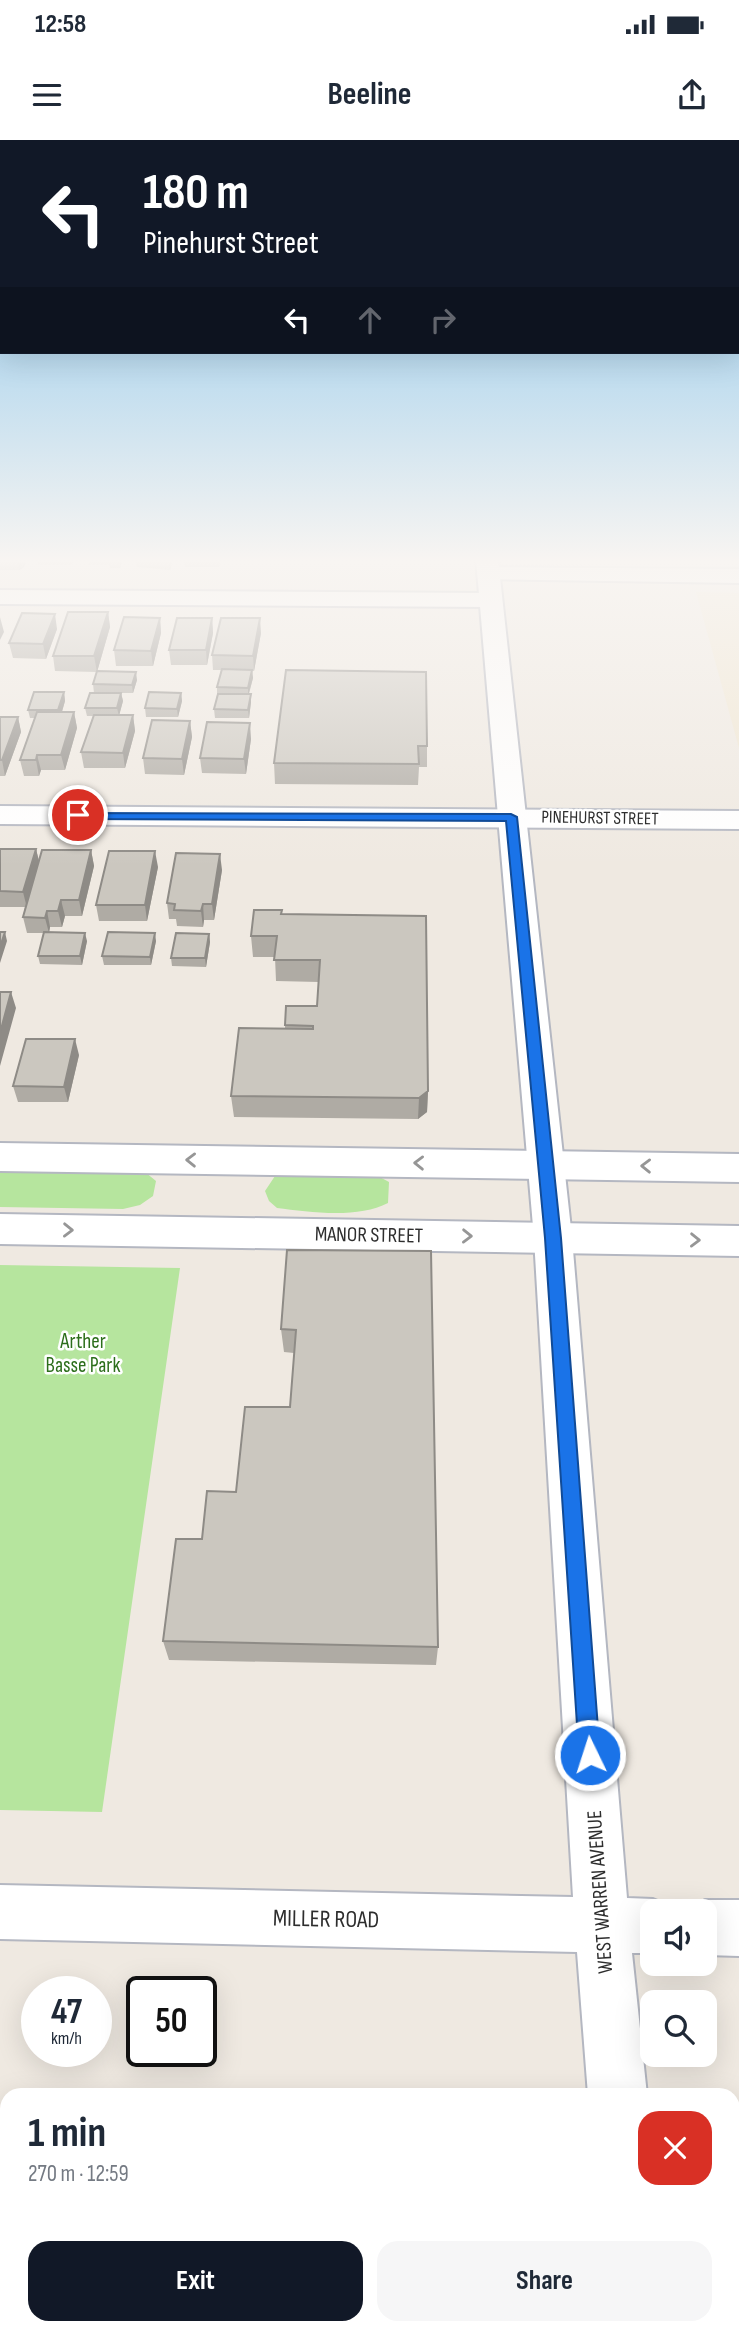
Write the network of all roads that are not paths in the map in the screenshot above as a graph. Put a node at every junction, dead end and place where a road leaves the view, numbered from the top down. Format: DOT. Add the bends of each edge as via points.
graph roads {
  1 [pos="497,661"];
  2 [pos="0,815"];
  3 [pos="511,817"];
  4 [pos="739,820"];
  5 [pos="0,1157"];
  6 [pos="546,1165"];
  7 [pos="739,1168"];
  8 [pos="0,1229"];
  9 [pos="553,1238"];
  10 [pos="739,1241"];
  11 [pos="0,1912"];
  12 [pos="627,1925"];
  13 [pos="717,1927"];
  14 [pos="739,1928"];
  15 [pos="618,2088"];
  1 -- 3 [label="street, WEST WARREN AVENUE"];
  2 -- 3 [label="street, PINEHURST STREET"];
  3 -- 4 [label="street, PINEHURST STREET"];
  3 -- 6 [label="street, WEST WARREN AVENUE"];
  6 -- 5 [label="street, one-way"];
  7 -- 6 [label="street, one-way"];
  6 -- 9 [label="street, WEST WARREN AVENUE"];
  8 -- 9 [label="street, MANOR STREET, one-way"];
  9 -- 10 [label="street, MANOR STREET, one-way"];
  9 -- 12 [label="street, WEST WARREN AVENUE"];
  11 -- 12 [label="street, MILLER ROAD"];
  12 -- 15 [label="street, WEST WARREN AVENUE"];
  13 -- 14 [label="street"];
}
